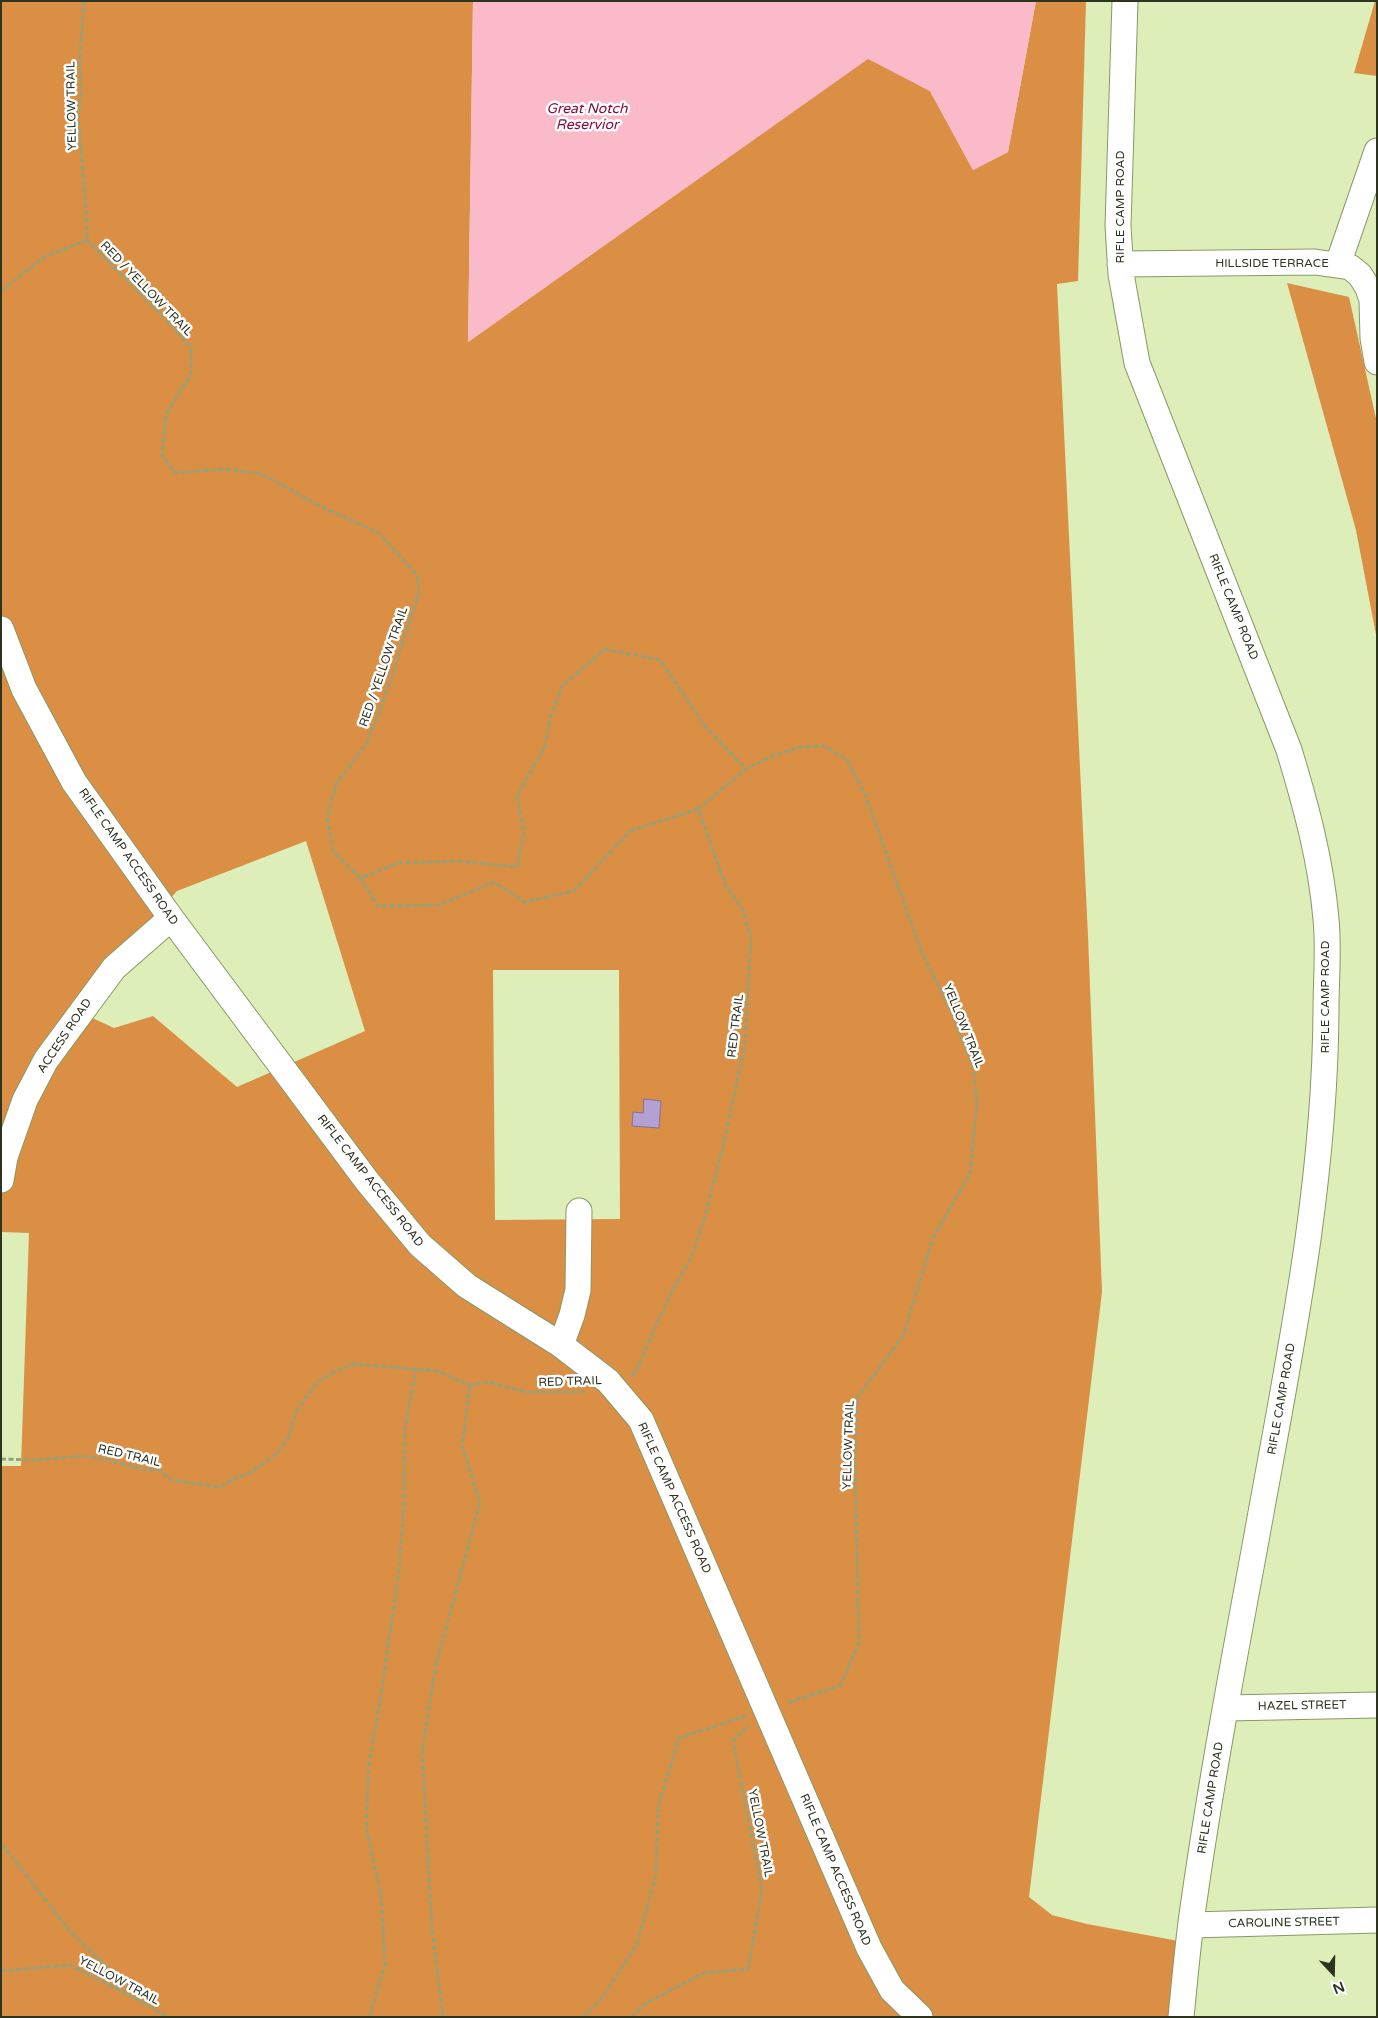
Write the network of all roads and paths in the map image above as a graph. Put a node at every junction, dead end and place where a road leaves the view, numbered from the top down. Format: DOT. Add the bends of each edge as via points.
graph roads {
  1 [pos="84,1"];
  2 [pos="1125,1"];
  3 [pos="1377,151"];
  4 [pos="86,240"];
  5 [pos="1120,264"];
  6 [pos="1338,264"];
  7 [pos="1,291"];
  8 [pos="1377,362"];
  9 [pos="1,629"];
  10 [pos="746,769"];
  11 [pos="698,809"];
  12 [pos="360,878"];
  13 [pos="171,918"];
  14 [pos="1,1180"];
  15 [pos="579,1211"];
  16 [pos="561,1345"];
  17 [pos="416,1369"];
  18 [pos="470,1385"];
  19 [pos="614,1388"];
  20 [pos="1,1459"];
  21 [pos="1377,1704"];
  22 [pos="1226,1708"];
  23 [pos="766,1709"];
  24 [pos="1,1846"];
  25 [pos="1377,1920"];
  26 [pos="1191,1925"];
  27 [pos="1,1971"];
  28 [pos="143,2002"];
  29 [pos="167,2017"];
  30 [pos="369,2017"];
  31 [pos="444,2017"];
  32 [pos="584,2017"];
  33 [pos="632,2017"];
  34 [pos="920,2017"];
  35 [pos="1181,2017"];
  1 -- 4 [label="path, YELLOW TRAIL" via="78,115"];
  2 -- 5 [label="street, RIFLE CAMP ROAD" via="1118,226"];
  3 -- 6 [label="street"];
  4 -- 7 [label="path" via="44,257"];
  4 -- 12 [label="path, RED / YELLOW TRAIL" via="158,310 191,348 191,374 166,414 162,455 175,474 226,469 262,474 379,533 417,575 419,593 382,704 368,741 336,784 326,817 333,851"];
  5 -- 6 [label="street, HILLSIDE TERRACE"];
  5 -- 22 [label="street, RIFLE CAMP ROAD" via="1137,363 1289,750 1306,804 1319,864 1326,922 1323,1111 1312,1216 1288,1371"];
  6 -- 8 [label="street, HILLSIDE TERRACE" via="1355,271 1368,288 1372,300"];
  9 -- 13 [label="street, RIFLE CAMP ACCESS ROAD" via="24,689 74,782"];
  10 -- 11 [label="path"];
  10 -- 12 [label="path" via="705,726 660,660 605,649 562,686 550,719 545,746 516,796 524,832 517,868 459,861 398,863"];
  10 -- 23 [label="path, YELLOW TRAIL" via="801,747 825,746 846,760 865,794 922,953 951,1011 973,1067 977,1102 970,1174 933,1238 903,1336 857,1398 855,1460 859,1643 840,1686"];
  11 -- 12 [label="path" via="630,831 574,891 525,902 494,882 438,905 378,906"];
  11 -- 19 [label="path, RED TRAIL" via="726,886 742,908 751,938 745,1044 727,1129 691,1258 669,1297 635,1373"];
  13 -- 14 [label="street, ACCESS ROAD" via="114,968 46,1060 25,1100 4,1157"];
  13 -- 16 [label="street, RIFLE CAMP ACCESS ROAD" via="361,1173 420,1246 468,1286"];
  15 -- 16 [label="street" via="578,1290"];
  16 -- 19 [label="street, RIFLE CAMP ACCESS ROAD"];
  17 -- 18 [label="path, RED TRAIL" via="437,1371"];
  17 -- 20 [label="path, RED TRAIL" via="355,1364 316,1382 296,1412 288,1440 277,1453 250,1473 220,1487 172,1480 159,1470 83,1456"];
  17 -- 30 [label="path" via="405,1428 399,1570 369,1763 366,1827 381,1896 385,1965"];
  18 -- 19 [label="path, RED TRAIL" via="487,1382 527,1392 578,1393"];
  18 -- 31 [label="path" via="462,1446 480,1502 436,1665 422,1750 432,1929"];
  19 -- 23 [label="street, RIFLE CAMP ACCESS ROAD" via="641,1420"];
  21 -- 22 [label="street, HAZEL STREET"];
  22 -- 26 [label="street, RIFLE CAMP ROAD"];
  23 -- 32 [label="path" via="679,1738 658,1807 656,1874 636,1944 602,1998"];
  23 -- 33 [label="path, YELLOW TRAIL" via="733,1741 762,1890 748,1969 704,1973 646,2003"];
  23 -- 34 [label="street, RIFLE CAMP ACCESS ROAD" via="869,1948 892,1990"];
  24 -- 28 [label="path" via="69,1930"];
  25 -- 26 [label="street, CAROLINE STREET"];
  26 -- 35 [label="street, RIFLE CAMP ROAD"];
  27 -- 28 [label="path, YELLOW TRAIL" via="70,1965"];
  28 -- 29 [label="path, YELLOW TRAIL"];
}
